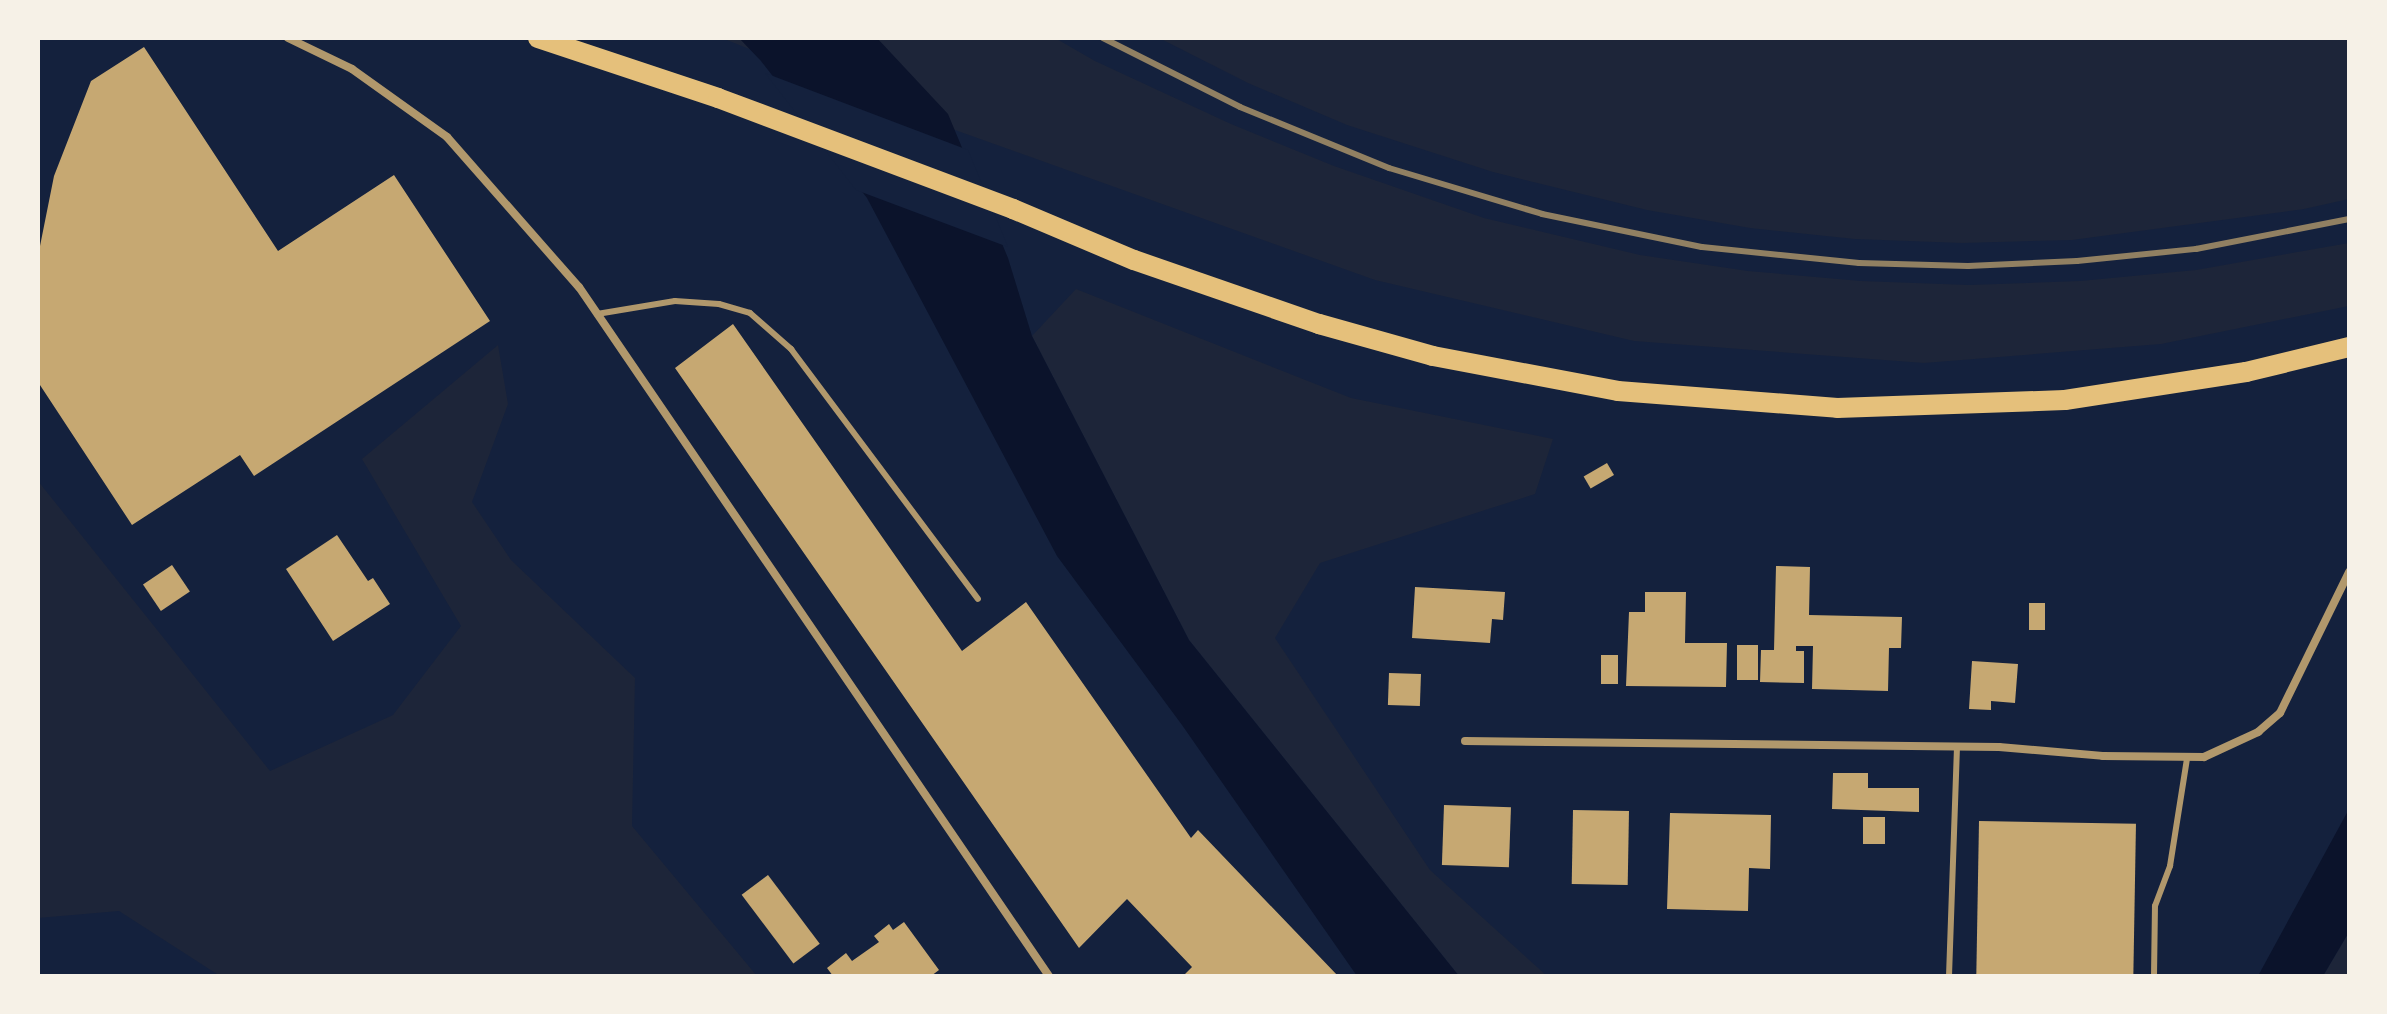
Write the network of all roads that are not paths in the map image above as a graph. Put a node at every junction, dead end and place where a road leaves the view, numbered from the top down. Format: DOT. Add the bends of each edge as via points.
graph roads {
  1 [pos="288,38"];
  2 [pos="538,38"];
  3 [pos="597,314"];
  4 [pos="2349,347"];
  5 [pos="2349,572"];
  6 [pos="978,599"];
  7 [pos="1465,741"];
  8 [pos="1957,747"];
  9 [pos="2187,759"];
  10 [pos="1049,976"];
  11 [pos="1949,976"];
  12 [pos="2154,976"];
  1 -- 3 [label="street" via="352,69 447,137"];
  2 -- 4 [label="main road" via="718,98 1147,265 1333,328 1433,356 1618,391 1837,408 2065,400 2230,375"];
  3 -- 6 [label="lane" via="675,301 750,313 791,349"];
  3 -- 10 [label="street"];
  5 -- 9 [label="street" via="2280,713 2258,732 2204,757"];
  7 -- 8 [label="street"];
  8 -- 9 [label="street"];
  8 -- 11 [label="lane"];
  9 -- 12 [label="lane" via="2170,866 2155,906"];
}
